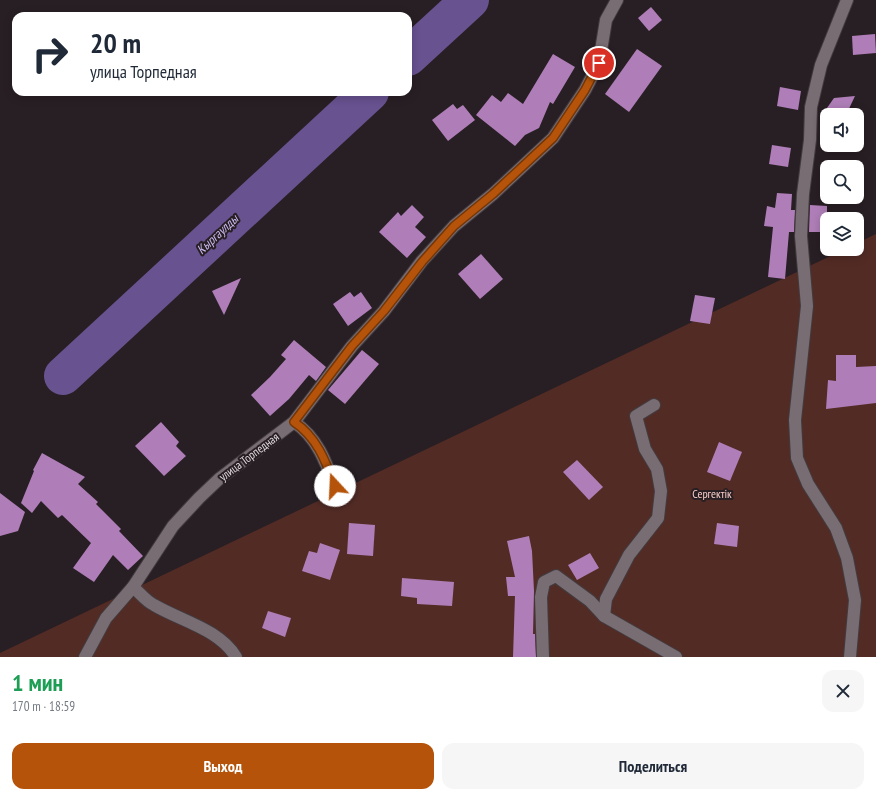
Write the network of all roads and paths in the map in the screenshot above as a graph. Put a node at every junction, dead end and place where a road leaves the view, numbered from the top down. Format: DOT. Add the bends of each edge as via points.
graph roads {
  1 [pos="616,0"];
  2 [pos="848,0"];
  3 [pos="654,405"];
  4 [pos="294,422"];
  5 [pos="335,486"];
  6 [pos="133,587"];
  7 [pos="604,616"];
  8 [pos="85,657"];
  9 [pos="236,657"];
  10 [pos="543,657"];
  11 [pos="676,657"];
  12 [pos="850,657"];
  1 -- 4 [label="street, улица Торпедная" via="606,20 599,63 585,90 553,138 454,226 352,346"];
  2 -- 12 [label="street" via="821,65 811,107 810,140 802,194 802,259 806,306 795,420 797,458 808,484 836,528 847,558 855,600"];
  3 -- 7 [label="street" via="636,416 645,449 658,469 661,491 658,518 629,555 606,600"];
  4 -- 5 [label="street" via="306,430 315,442"];
  4 -- 6 [label="street, улица Торпедная" via="219,479 199,498 173,526"];
  6 -- 8 [label="street, улица Торпедная" via="106,618"];
  6 -- 9 [label="street" via="152,604 204,629 230,648"];
  7 -- 10 [label="street" via="590,601 556,576 544,582 541,597"];
  7 -- 11 [label="street"];
}
